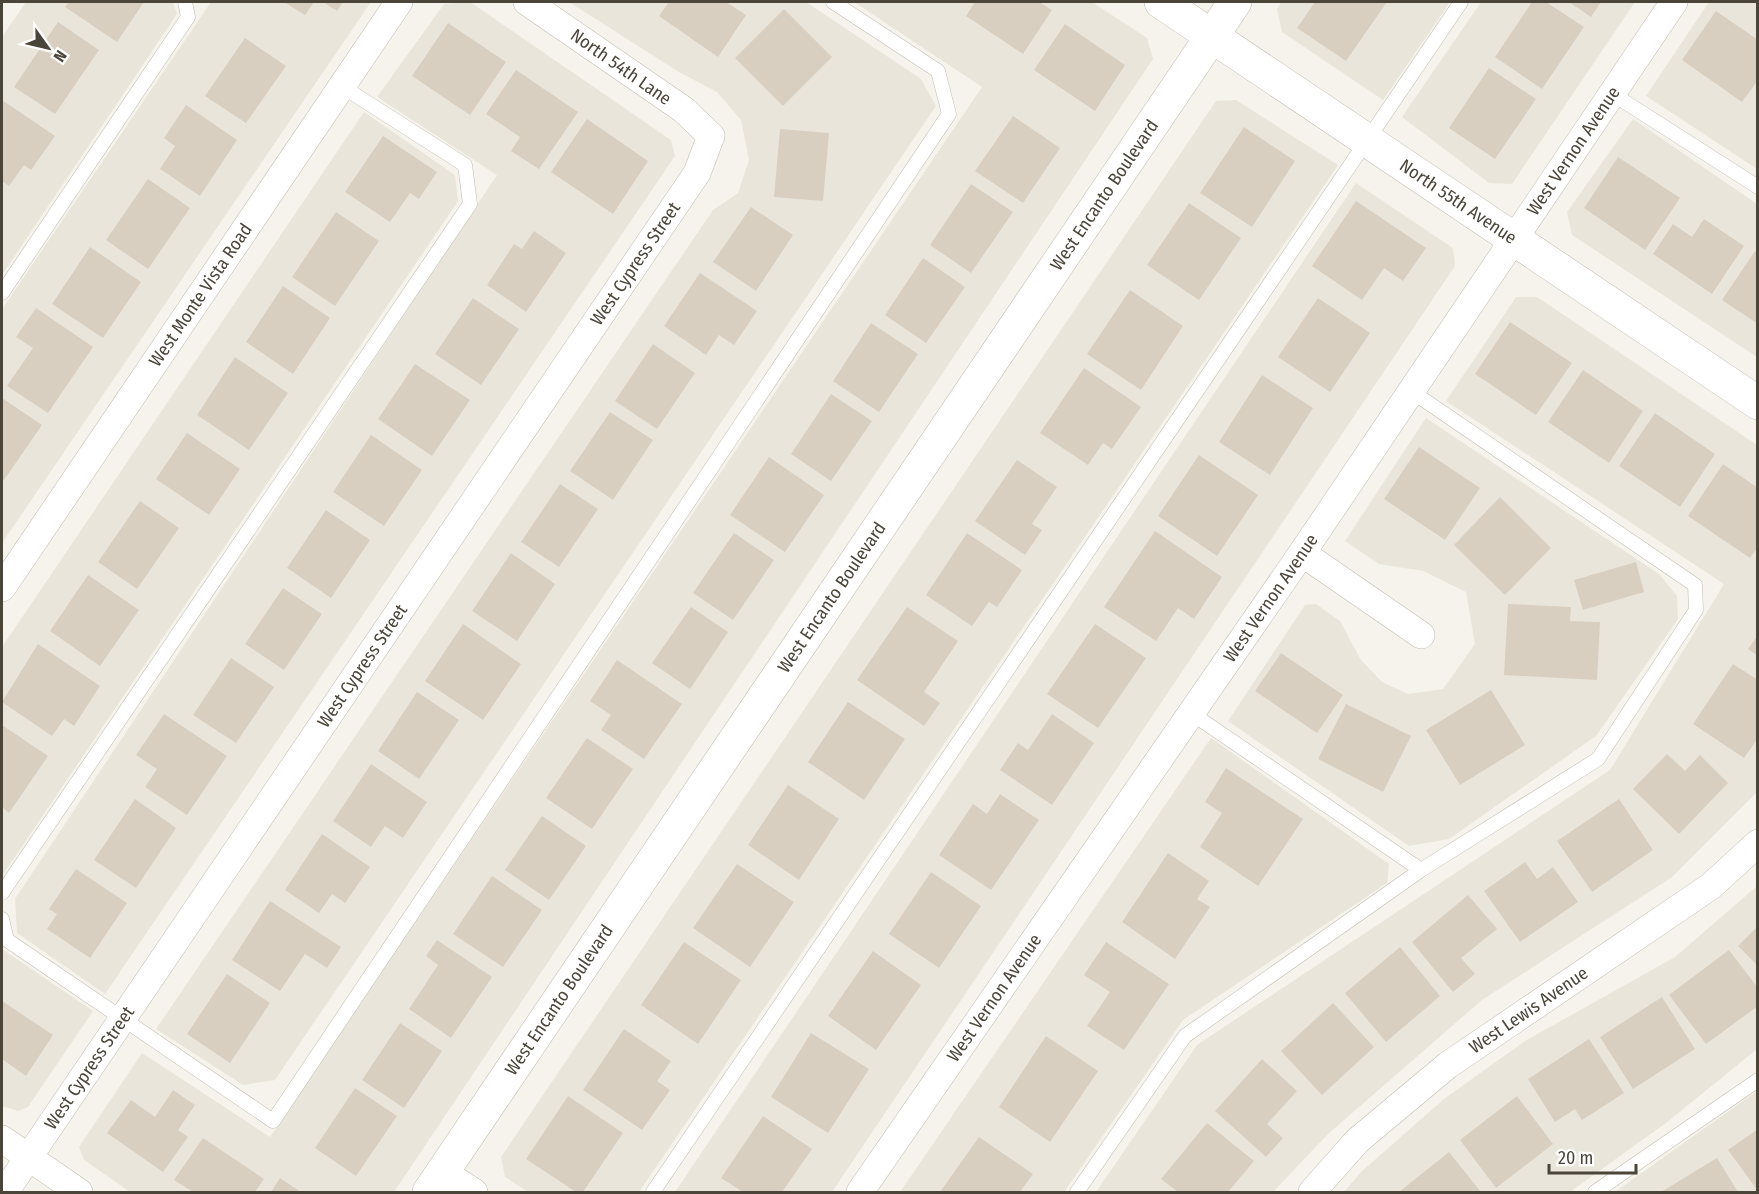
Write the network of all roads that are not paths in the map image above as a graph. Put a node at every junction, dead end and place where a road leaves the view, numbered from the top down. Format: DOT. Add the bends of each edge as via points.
graph roads {
  1 [pos="185,2"];
  2 [pos="399,2"];
  3 [pos="527,2"];
  4 [pos="833,2"];
  5 [pos="1161,2"];
  6 [pos="1235,2"];
  7 [pos="1461,2"];
  8 [pos="1674,2"];
  9 [pos="1212,36"];
  10 [pos="343,87"];
  11 [pos="1611,93"];
  12 [pos="711,136"];
  13 [pos="1366,141"];
  14 [pos="1758,187"];
  15 [pos="1512,239"];
  16 [pos="2,293"];
  17 [pos="1411,391"];
  18 [pos="1758,403"];
  19 [pos="1302,552"];
  20 [pos="2,588"];
  21 [pos="1421,634"];
  22 [pos="1191,713"];
  23 [pos="1758,843"];
  24 [pos="1421,870"];
  25 [pos="2,893"];
  26 [pos="2,919"];
  27 [pos="122,1020"];
  28 [pos="1758,1080"];
  29 [pos="2,1139"];
  30 [pos="29,1158"];
  31 [pos="436,1182"];
  32 [pos="5,1192"];
  33 [pos="79,1192"];
  34 [pos="474,1192"];
  35 [pos="653,1192"];
  36 [pos="860,1192"];
  37 [pos="1077,1192"];
  38 [pos="1312,1192"];
  39 [pos="1595,1192"];
  1 -- 16 [label="lane" via="188,17"];
  2 -- 10 [label="street, West Monte Vista Road"];
  3 -- 12 [label="street, North 54th Lane" via="684,110"];
  4 -- 27 [label="lane" via="938,71 950,114 273,1121"];
  5 -- 9 [label="street, North 55th Avenue"];
  6 -- 9 [label="street, West Encanto Boulevard"];
  7 -- 13 [label="lane"];
  8 -- 11 [label="street, West Vernon Avenue"];
  9 -- 13 [label="street, North 55th Avenue"];
  9 -- 31 [label="street, West Encanto Boulevard"];
  10 -- 20 [label="street, West Monte Vista Road"];
  10 -- 25 [label="lane" via="465,165 470,204"];
  11 -- 14 [label="lane"];
  11 -- 15 [label="street, West Vernon Avenue"];
  12 -- 27 [label="street, West Cypress Street" via="697,173"];
  13 -- 15 [label="street, North 55th Avenue"];
  13 -- 35 [label="lane"];
  15 -- 17 [label="street, West Vernon Avenue"];
  15 -- 18 [label="street, North 55th Avenue"];
  17 -- 19 [label="street, West Vernon Avenue"];
  17 -- 24 [label="lane" via="1695,585 1696,610 1598,759"];
  19 -- 21 [label="street"];
  19 -- 22 [label="street, West Vernon Avenue"];
  22 -- 24 [label="lane"];
  22 -- 36 [label="street, West Vernon Avenue"];
  23 -- 38 [label="street, West Lewis Avenue" via="1711,886 1448,1065 1357,1141"];
  24 -- 37 [label="lane" via="1185,1036"];
  26 -- 27 [label="lane" via="7,940"];
  27 -- 30 [label="street, West Cypress Street"];
  28 -- 39 [label="lane"];
  29 -- 30 [label="street"];
  30 -- 32 [label="street, West Cypress Street"];
  30 -- 33 [label="street"];
  31 -- 34 [label="street"];
}
